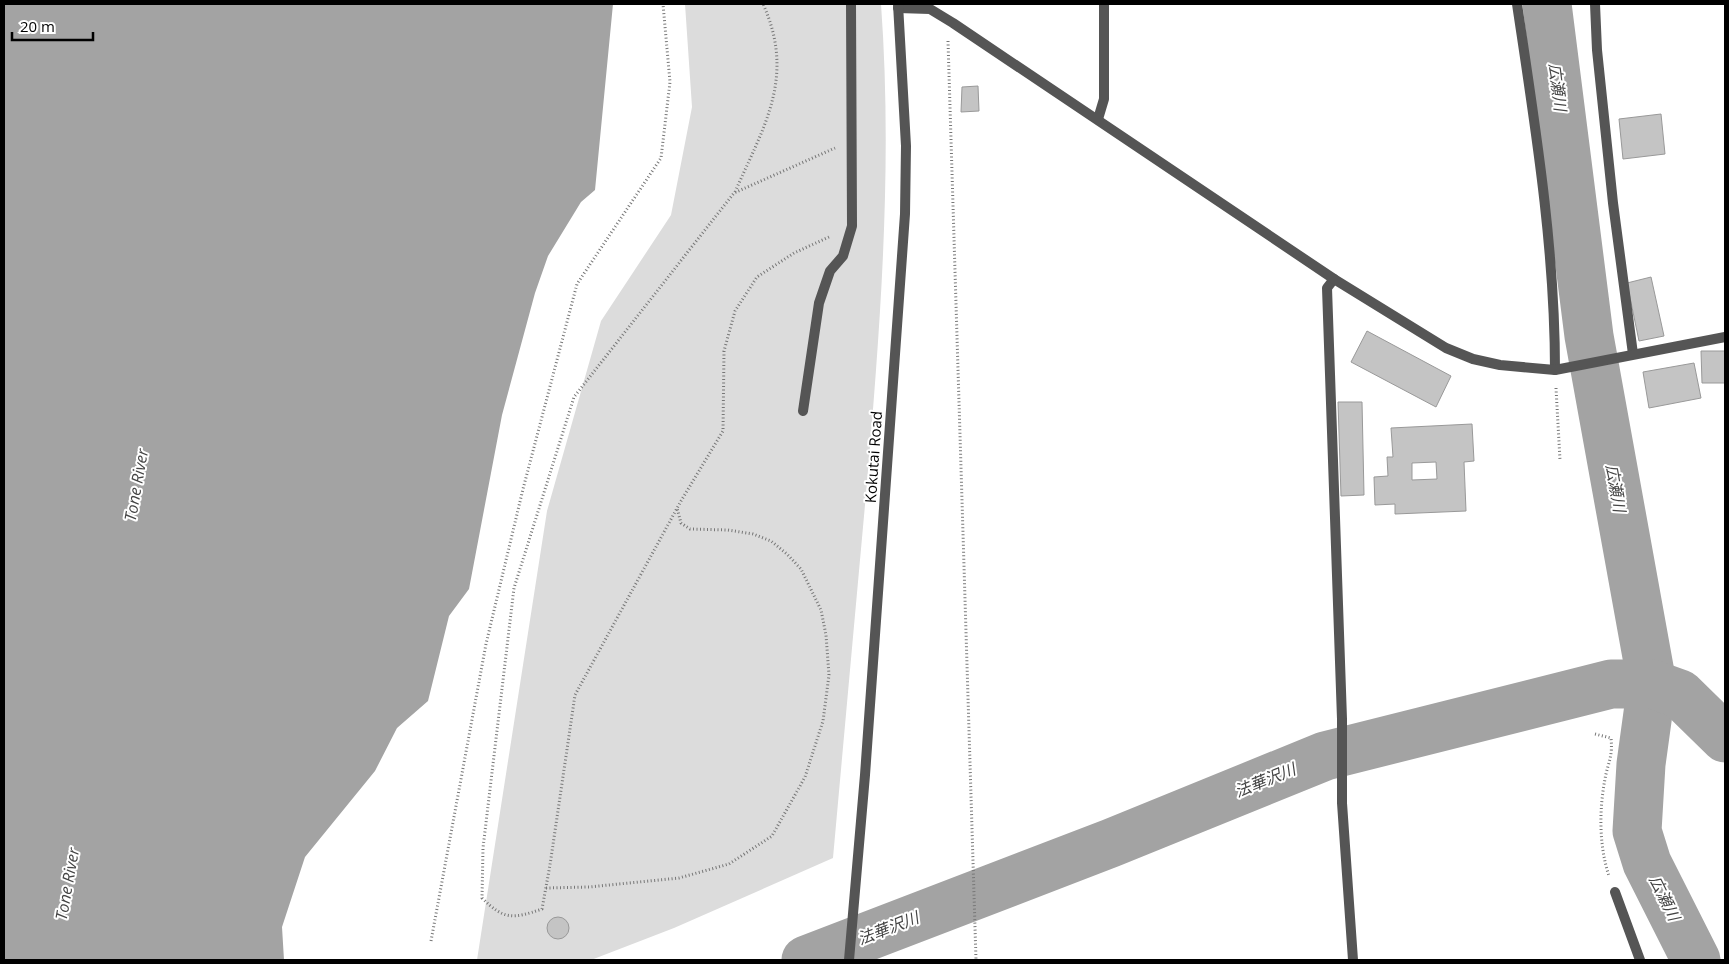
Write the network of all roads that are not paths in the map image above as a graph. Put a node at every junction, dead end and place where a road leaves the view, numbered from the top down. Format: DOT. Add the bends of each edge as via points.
graph roads {
  1 [pos="851,4"];
  2 [pos="1104,4"];
  3 [pos="1517,4"];
  4 [pos="1595,4"];
  5 [pos="898,6"];
  6 [pos="1098,119"];
  7 [pos="1334,279"];
  8 [pos="1725,336"];
  9 [pos="1628,355"];
  10 [pos="1554,370"];
  11 [pos="803,410"];
  12 [pos="1615,892"];
  13 [pos="849,960"];
  14 [pos="1353,960"];
  15 [pos="1640,960"];
  1 -- 11 [label="street" via="852,226 843,256 830,271 818,303"];
  2 -- 6 [label="street" via="1104,99"];
  3 -- 10 [label="street" via="1545,204 1555,321"];
  4 -- 9 [label="street" via="1596,50"];
  5 -- 6 [label="street" via="930,9"];
  5 -- 13 [label="street, Kokutai Road" via="906,146 905,214"];
  6 -- 7 [label="street"];
  7 -- 10 [label="street" via="1446,348 1500,365"];
  7 -- 14 [label="street" via="1327,288 1343,796"];
  8 -- 9 [label="street"];
  9 -- 10 [label="street"];
  12 -- 15 [label="street"];
}
